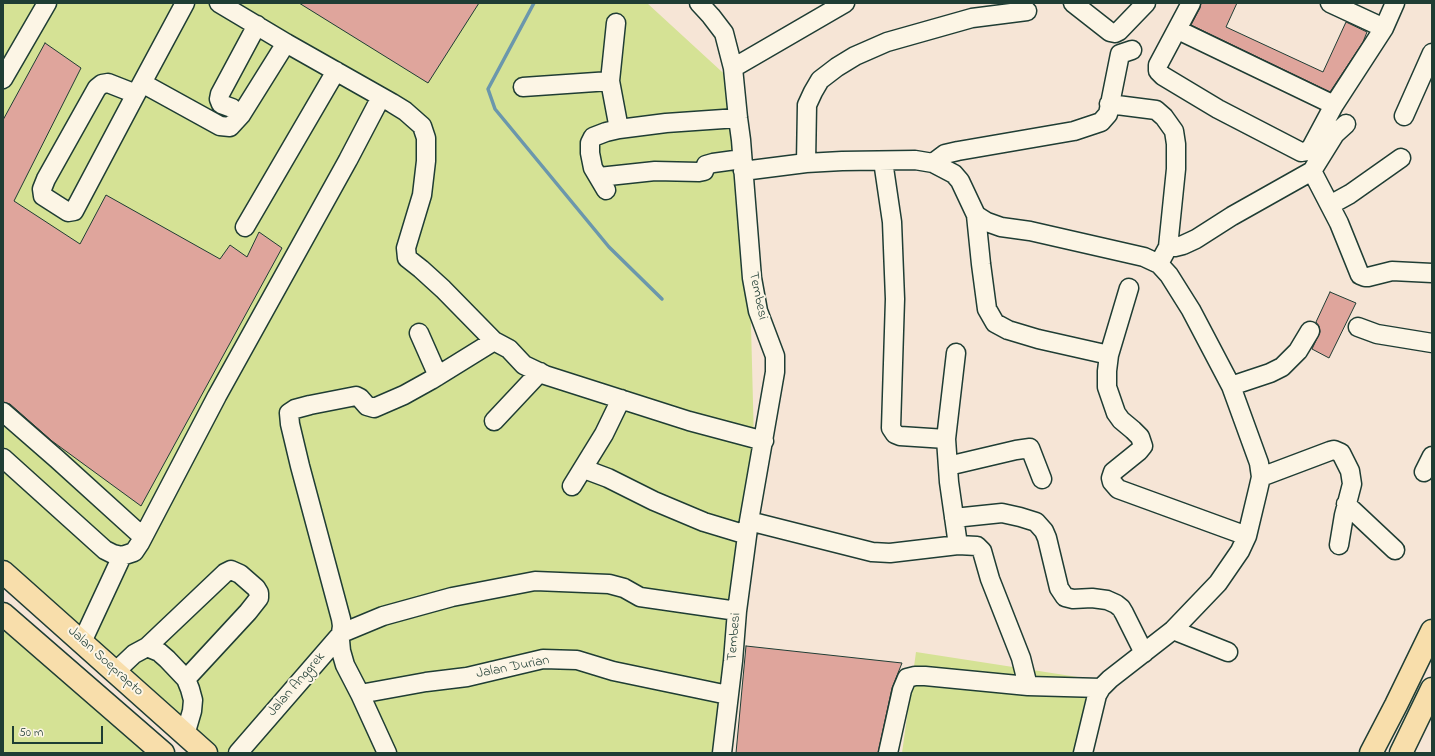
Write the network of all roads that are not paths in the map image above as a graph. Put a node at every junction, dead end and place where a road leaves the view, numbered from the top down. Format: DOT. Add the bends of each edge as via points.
graph roads {
  1 [pos="47,3"];
  2 [pos="185,3"];
  3 [pos="219,3"];
  4 [pos="699,3"];
  5 [pos="1073,3"];
  6 [pos="1146,3"];
  7 [pos="1191,3"];
  8 [pos="1330,3"];
  9 [pos="1395,3"];
  10 [pos="834,6"];
  11 [pos="1027,11"];
  12 [pos="616,23"];
  13 [pos="257,25"];
  14 [pos="1384,28"];
  15 [pos="1178,30"];
  16 [pos="286,43"];
  17 [pos="1132,50"];
  18 [pos="1432,53"];
  19 [pos="733,68"];
  20 [pos="336,70"];
  21 [pos="3,79"];
  22 [pos="610,80"];
  23 [pos="139,88"];
  24 [pos="523,88"];
  25 [pos="381,97"];
  26 [pos="1109,104"];
  27 [pos="1334,105"];
  28 [pos="240,115"];
  29 [pos="1404,116"];
  30 [pos="738,118"];
  31 [pos="1346,124"];
  32 [pos="619,129"];
  33 [pos="1401,158"];
  34 [pos="883,161"];
  35 [pos="806,163"];
  36 [pos="933,163"];
  37 [pos="743,165"];
  38 [pos="1312,172"];
  39 [pos="1330,205"];
  40 [pos="976,215"];
  41 [pos="245,227"];
  42 [pos="1168,247"];
  43 [pos="1159,264"];
  44 [pos="1432,273"];
  45 [pos="1129,288"];
  46 [pos="1358,327"];
  47 [pos="1310,331"];
  48 [pos="419,333"];
  49 [pos="494,341"];
  50 [pos="1432,343"];
  51 [pos="956,353"];
  52 [pos="1109,355"];
  53 [pos="540,372"];
  54 [pos="438,376"];
  55 [pos="1231,386"];
  56 [pos="621,399"];
  57 [pos="3,412"];
  58 [pos="494,421"];
  59 [pos="946,439"];
  60 [pos="764,441"];
  61 [pos="1432,456"];
  62 [pos="3,458"];
  63 [pos="584,469"];
  64 [pos="1424,472"];
  65 [pos="949,474"];
  66 [pos="1261,477"];
  67 [pos="1042,479"];
  68 [pos="572,486"];
  69 [pos="1346,504"];
  70 [pos="954,518"];
  71 [pos="748,528"];
  72 [pos="1246,536"];
  73 [pos="143,537"];
  74 [pos="958,545"];
  75 [pos="1339,546"];
  76 [pos="1395,550"];
  77 [pos="122,556"];
  78 [pos="3,572"];
  79 [pos="737,612"];
  80 [pos="3,614"];
  81 [pos="1173,630"];
  82 [pos="1432,631"];
  83 [pos="342,633"];
  84 [pos="82,642"];
  85 [pos="147,647"];
  86 [pos="1228,652"];
  87 [pos="1144,653"];
  88 [pos="115,672"];
  89 [pos="186,678"];
  90 [pos="1028,686"];
  91 [pos="1101,688"];
  92 [pos="1432,689"];
  93 [pos="360,694"];
  94 [pos="728,695"];
  95 [pos="185,734"];
  96 [pos="163,753"];
  97 [pos="206,753"];
  98 [pos="238,753"];
  99 [pos="387,753"];
  100 [pos="722,753"];
  101 [pos="888,753"];
  102 [pos="1083,753"];
  103 [pos="1371,753"];
  104 [pos="1401,753"];
  1 -- 21 [label="street"];
  2 -- 23 [label="street"];
  3 -- 13 [label="street"];
  4 -- 19 [label="street, Tembesi" via="724,33"];
  5 -- 6 [label="street" via="1110,32 1115,33"];
  7 -- 15 [label="street"];
  8 -- 14 [label="street"];
  9 -- 14 [label="street"];
  10 -- 19 [label="street"];
  11 -- 35 [label="street" via="972,18 887,42 836,67 820,80 807,105"];
  12 -- 22 [label="street"];
  13 -- 16 [label="street"];
  13 -- 28 [label="street" via="219,99 222,104"];
  14 -- 27 [label="street"];
  15 -- 27 [label="street"];
  15 -- 27 [label="street" via="1158,65 1158,71 1218,109 1298,151 1304,152 1311,148"];
  16 -- 20 [label="street"];
  16 -- 28 [label="street"];
  17 -- 26 [label="street" via="1120,54"];
  18 -- 29 [label="street"];
  19 -- 30 [label="street, Tembesi"];
  20 -- 25 [label="street"];
  20 -- 41 [label="street"];
  22 -- 24 [label="street"];
  22 -- 32 [label="street"];
  23 -- 23 [label="street" via="74,211 68,212 43,196 42,189 46,179 97,88 108,83"];
  23 -- 28 [label="street" via="220,126 230,127"];
  25 -- 49 [label="street" via="418,122 426,138 422,196 406,248 407,258 443,289"];
  25 -- 73 [label="street"];
  26 -- 36 [label="street" via="1108,114 1101,122 1089,127 1074,132 945,154"];
  26 -- 42 [label="street" via="1156,110 1174,131 1176,169"];
  30 -- 32 [label="street"];
  30 -- 37 [label="street, Tembesi"];
  31 -- 38 [label="street" via="1335,134"];
  32 -- 37 [label="street" via="590,141 593,168 602,183 655,171 699,172 704,171 706,165 713,163"];
  33 -- 39 [label="street"];
  34 -- 35 [label="street"];
  34 -- 36 [label="street" via="915,160"];
  34 -- 59 [label="street" via="892,222 895,292 891,428 900,436"];
  35 -- 37 [label="street"];
  36 -- 40 [label="street" via="954,174 960,181"];
  37 -- 60 [label="street, Tembesi" via="754,297 775,356 775,372"];
  38 -- 39 [label="street"];
  38 -- 42 [label="street" via="1183,245"];
  39 -- 44 [label="street" via="1362,276 1392,271"];
  40 -- 43 [label="street" via="1001,227 1030,231 1137,256"];
  40 -- 52 [label="street" via="987,309 995,323 1008,330 1038,339"];
  42 -- 43 [label="street"];
  43 -- 55 [label="street" via="1191,310"];
  45 -- 52 [label="street"];
  46 -- 50 [label="street" via="1377,334"];
  47 -- 55 [label="street" via="1298,350 1282,367"];
  48 -- 54 [label="street"];
  49 -- 53 [label="street" via="509,349 524,365"];
  49 -- 54 [label="street"];
  51 -- 59 [label="street"];
  52 -- 72 [label="street" via="1107,387 1111,401 1121,420 1140,437 1143,446 1113,472 1111,478 1114,485 1118,489"];
  53 -- 56 [label="street"];
  53 -- 58 [label="street"];
  54 -- 83 [label="street" via="374,408 367,406 356,396 310,405 290,413 290,424 341,619"];
  55 -- 66 [label="street" via="1259,464"];
  56 -- 60 [label="street"];
  56 -- 63 [label="street"];
  57 -- 73 [label="street"];
  59 -- 65 [label="street"];
  60 -- 71 [label="street, Tembesi"];
  61 -- 64 [label="street"];
  62 -- 77 [label="street" via="98,545"];
  63 -- 68 [label="street"];
  63 -- 71 [label="street" via="704,522"];
  65 -- 67 [label="street" via="1016,450 1030,448"];
  65 -- 70 [label="street"];
  66 -- 69 [label="street" via="1330,451 1339,451 1345,457 1352,484"];
  66 -- 72 [label="street"];
  69 -- 75 [label="street"];
  69 -- 76 [label="street"];
  70 -- 74 [label="street"];
  70 -- 87 [label="street" via="1002,513 1036,522 1047,538 1060,588 1065,597 1107,600 1116,604 1124,613"];
  71 -- 74 [label="street" via="872,552 896,553"];
  71 -- 79 [label="street, Tembesi"];
  72 -- 81 [label="street" via="1240,551 1218,583"];
  73 -- 77 [label="street" via="134,552"];
  74 -- 90 [label="street" via="977,546 982,551 990,579 1021,658"];
  77 -- 84 [label="street"];
  78 -- 84 [label="highway, Jalan Soeprapto"];
  79 -- 83 [label="street, Jalan Anggrek" via="640,597 624,588 609,584 535,581 452,597 383,616"];
  79 -- 94 [label="street, Tembesi"];
  80 -- 96 [label="highway"];
  81 -- 86 [label="street"];
  81 -- 87 [label="street"];
  82 -- 103 [label="highway"];
  83 -- 93 [label="street" via="341,651 345,665"];
  83 -- 98 [label="street, Jalan Anggrek"];
  84 -- 88 [label="highway, Jalan Soeprapto"];
  85 -- 88 [label="street" via="134,654"];
  85 -- 89 [label="street" via="163,655"];
  85 -- 89 [label="street" via="225,573 231,570 240,574 260,593 259,598"];
  87 -- 91 [label="street"];
  88 -- 95 [label="highway, Jalan Soeprapto"];
  89 -- 95 [label="street" via="193,700"];
  90 -- 91 [label="street"];
  90 -- 101 [label="street" via="925,676 907,678"];
  91 -- 102 [label="street"];
  92 -- 104 [label="highway"];
  93 -- 94 [label="street, Jalan Durian" via="467,677 542,659 577,660 613,672"];
  93 -- 99 [label="street"];
  94 -- 100 [label="street, Tembesi"];
  95 -- 97 [label="highway, Jalan Soeprapto"];
}
